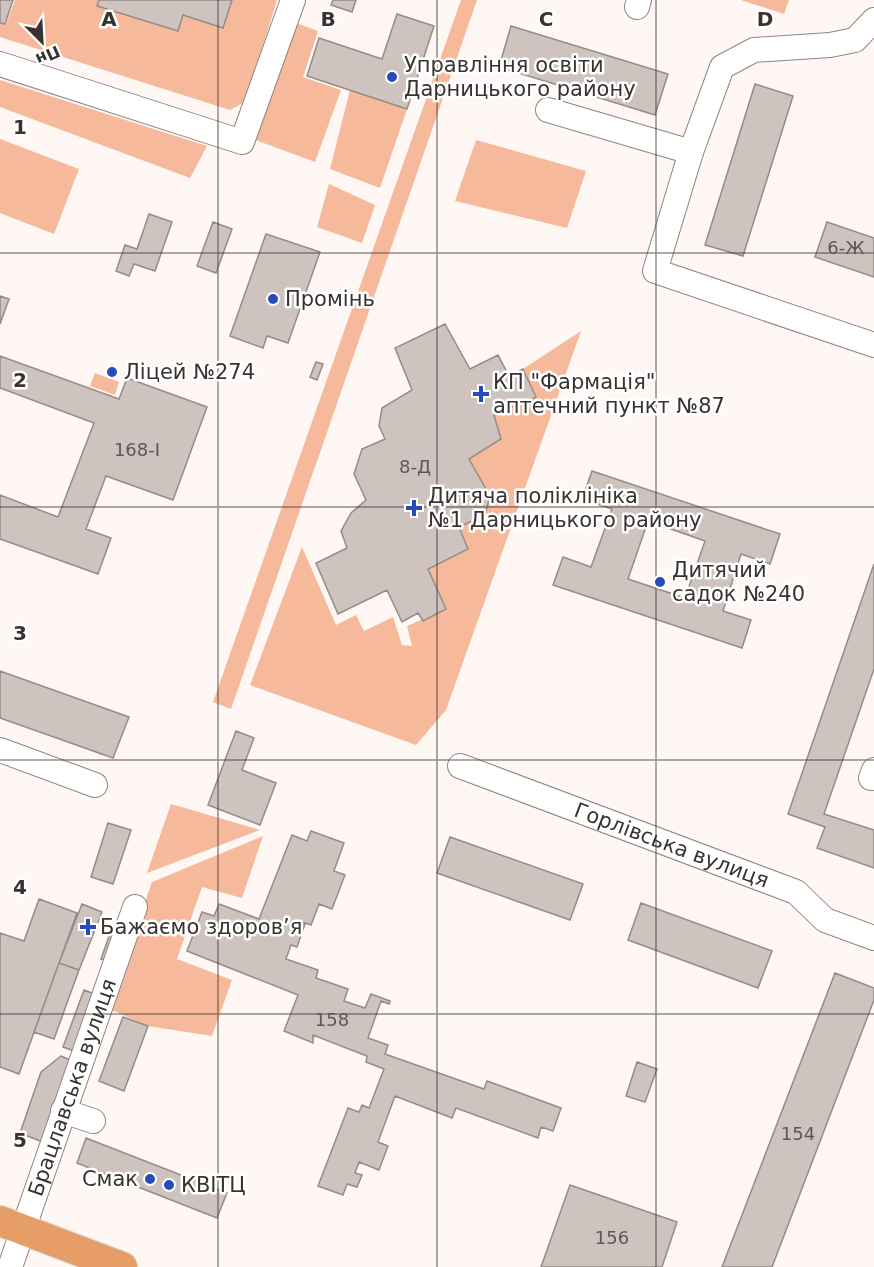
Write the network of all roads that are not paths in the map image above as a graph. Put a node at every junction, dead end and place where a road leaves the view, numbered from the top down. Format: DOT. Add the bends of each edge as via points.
graph roads {
  1 [pos="293,0"];
  2 [pos="874,20"];
  3 [pos="0,64"];
  4 [pos="548,110"];
  5 [pos="691,152"];
  6 [pos="874,345"];
  7 [pos="0,750"];
  8 [pos="460,766"];
  9 [pos="874,770"];
  10 [pos="874,778"];
  11 [pos="95,785"];
  12 [pos="135,907"];
  13 [pos="874,938"];
  14 [pos="63,1111"];
  15 [pos="93,1121"];
  16 [pos="11,1225"];
  17 [pos="10,1267"];
  18 [pos="122,1267"];
  1 -- 3 [label="street" via="242,142"];
  2 -- 5 [label="street" via="855,40 754,50 722,67"];
  4 -- 5 [label="street"];
  5 -- 6 [label="street" via="655,271"];
  7 -- 11 [label="street"];
  8 -- 13 [label="street, Горлівська вулиця" via="796,892 825,920"];
  9 -- 10 [label="street"];
  12 -- 14 [label="street, Брацлавська вулиця"];
  14 -- 15 [label="street"];
  14 -- 16 [label="street, Брацлавська вулиця"];
  16 -- 17 [label="street, Брацлавська вулиця"];
  16 -- 18 [label="main road"];
}
